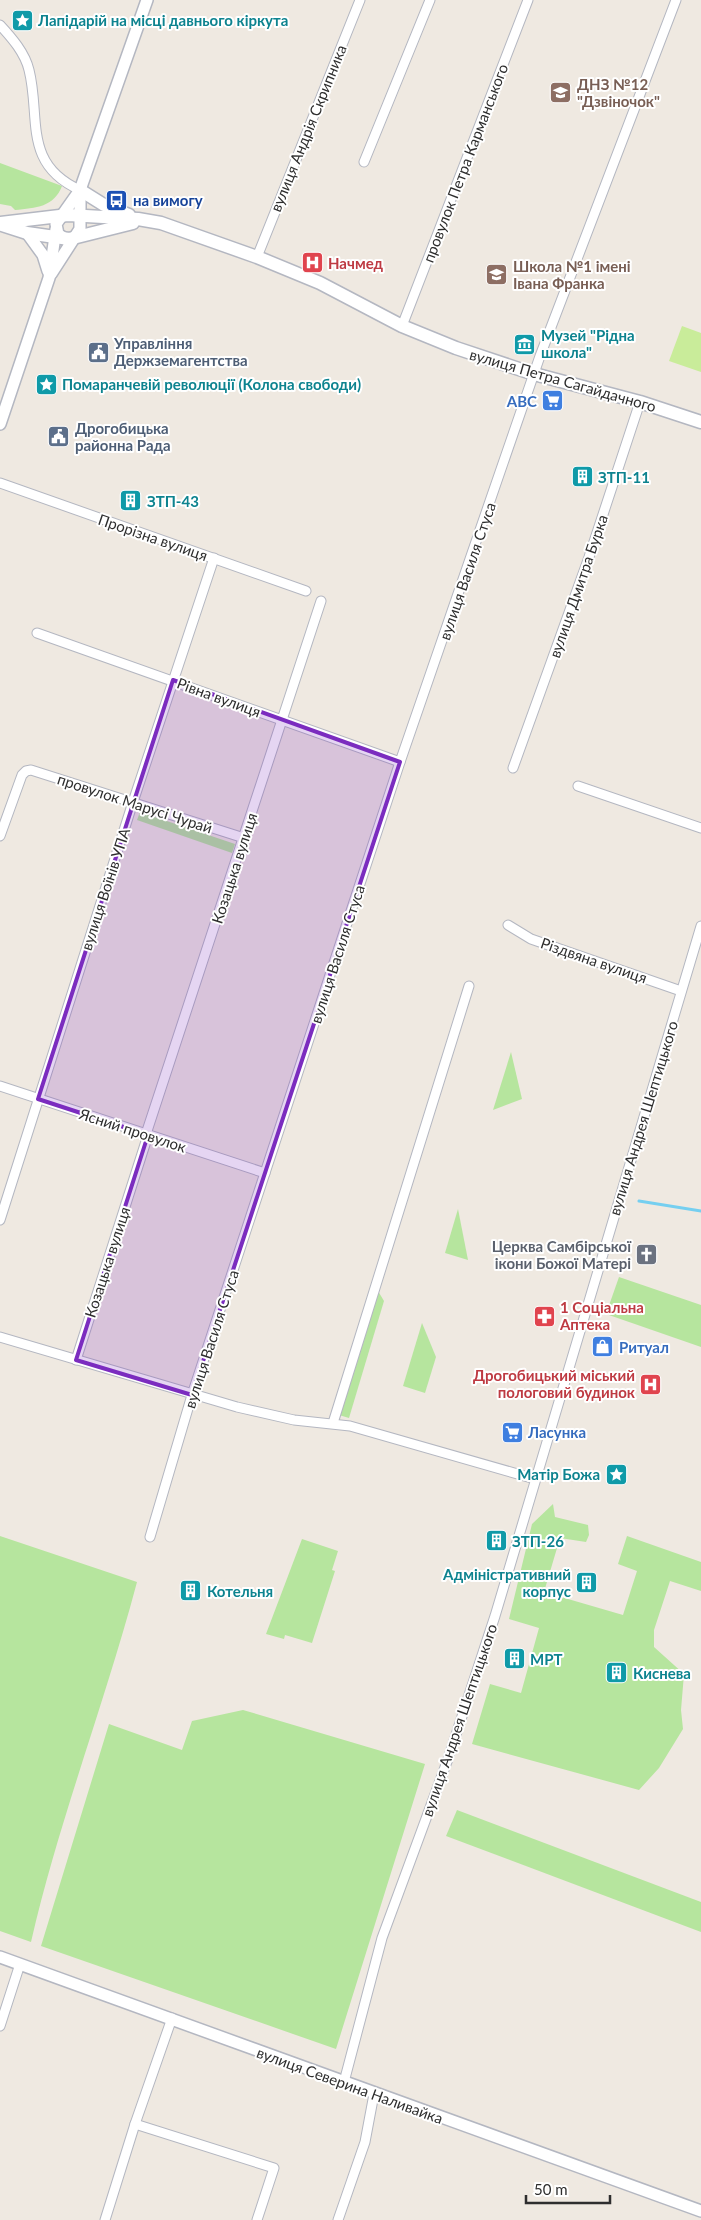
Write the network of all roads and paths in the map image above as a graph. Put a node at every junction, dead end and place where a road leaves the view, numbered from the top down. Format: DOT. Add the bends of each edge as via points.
graph roads {
  1 [pos="147,0"];
  2 [pos="360,0"];
  3 [pos="430,0"];
  4 [pos="528,0"];
  5 [pos="676,0"];
  6 [pos="0,26"];
  7 [pos="364,162"];
  8 [pos="80,190"];
  9 [pos="144,220"];
  10 [pos="0,224"];
  11 [pos="70,229"];
  12 [pos="26,233"];
  13 [pos="257,257"];
  14 [pos="49,278"];
  15 [pos="402,326"];
  16 [pos="534,374"];
  17 [pos="640,402"];
  18 [pos="701,422"];
  19 [pos="0,424"];
  20 [pos="0,483"];
  21 [pos="214,558"];
  22 [pos="306,591"];
  23 [pos="321,602"];
  24 [pos="37,633"];
  25 [pos="173,680"];
  26 [pos="282,720"];
  27 [pos="400,762"];
  28 [pos="513,768"];
  29 [pos="578,786"];
  30 [pos="133,802"];
  31 [pos="701,828"];
  32 [pos="0,836"];
  33 [pos="244,838"];
  34 [pos="508,925"];
  35 [pos="701,926"];
  36 [pos="692,956"];
  37 [pos="701,959"];
  38 [pos="469,986"];
  39 [pos="681,990"];
  40 [pos="0,1086"];
  41 [pos="38,1099"];
  42 [pos="147,1134"];
  43 [pos="265,1173"];
  44 [pos="0,1220"];
  45 [pos="0,1337"];
  46 [pos="76,1360"];
  47 [pos="192,1395"];
  48 [pos="333,1423"];
  49 [pos="535,1479"];
  50 [pos="150,1537"];
  51 [pos="0,1957"];
  52 [pos="20,1964"];
  53 [pos="172,2018"];
  54 [pos="0,2026"];
  55 [pos="344,2082"];
  56 [pos="374,2094"];
  57 [pos="135,2124"];
  58 [pos="701,2212"];
  59 [pos="105,2220"];
  60 [pos="257,2220"];
  61 [pos="338,2220"];
  1 -- 8 [label="street"];
  2 -- 13 [label="street, вулиця Андрія Скрипника"];
  3 -- 7 [label="street"];
  4 -- 15 [label="street, провулок Петра Карманського"];
  5 -- 16 [label="street, вулиця Василя Стуса"];
  6 -- 8 [label="street" via="22,52 30,70 35,136 39,148 53,170"];
  8 -- 9 [label="main road" via="104,205"];
  8 -- 11 [label="street"];
  8 -- 11 [label="street"];
  9 -- 11 [label="main road"];
  9 -- 11 [label="main road" via="120,226"];
  9 -- 13 [label="main road, вулиця Петра Сагайдачного"];
  10 -- 11 [label="main road"];
  10 -- 12 [label="main road"];
  11 -- 12 [label="main road"];
  11 -- 14 [label="street"];
  11 -- 14 [label="street"];
  12 -- 14 [label="street" via="43,255"];
  13 -- 15 [label="main road, вулиця Петра Сагайдачного" via="344,294"];
  14 -- 19 [label="street"];
  15 -- 16 [label="main road, вулиця Петра Сагайдачного"];
  16 -- 17 [label="main road, вулиця Петра Сагайдачного"];
  16 -- 27 [label="street, вулиця Василя Стуса"];
  17 -- 18 [label="main road, вулиця Петра Сагайдачного"];
  17 -- 28 [label="street, вулиця Дмитра Бурка" via="589,557"];
  20 -- 21 [label="street, Прорізна вулиця"];
  21 -- 22 [label="street, Прорізна вулиця"];
  21 -- 25 [label="street, вулиця Воїнів УПА"];
  23 -- 26 [label="street, Козацька вулиця"];
  24 -- 25 [label="street, Рівна вулиця"];
  25 -- 26 [label="street, Рівна вулиця"];
  25 -- 30 [label="street, вулиця Воїнів УПА"];
  26 -- 27 [label="street, Рівна вулиця"];
  26 -- 33 [label="street, Козацька вулиця"];
  27 -- 43 [label="street, вулиця Василя Стуса"];
  29 -- 31 [label="street"];
  30 -- 32 [label="street, провулок Марусі Чурай" via="43,773 26,771"];
  30 -- 33 [label="street, провулок Марусі Чурай"];
  30 -- 41 [label="street, вулиця Воїнів УПА"];
  33 -- 42 [label="street, Козацька вулиця"];
  34 -- 39 [label="street, Різдвяна вулиця" via="531,939"];
  35 -- 36 [label="street, вулиця Андрея Шептицького"];
  36 -- 37 [label="street"];
  36 -- 39 [label="street, вулиця Андрея Шептицького"];
  38 -- 48 [label="street"];
  39 -- 49 [label="street, вулиця Андрея Шептицького"];
  40 -- 41 [label="street, Ясний провулок"];
  41 -- 42 [label="street, Ясний провулок"];
  41 -- 44 [label="street, вулиця Воїнів УПА"];
  42 -- 43 [label="street, Ясний провулок"];
  42 -- 46 [label="street, Козацька вулиця"];
  43 -- 47 [label="street, вулиця Василя Стуса"];
  45 -- 46 [label="street"];
  46 -- 47 [label="street"];
  47 -- 48 [label="street" via="294,1420"];
  47 -- 50 [label="street, вулиця Василя Стуса"];
  48 -- 49 [label="street"];
  49 -- 55 [label="street, вулиця Андрея Шептицького" via="460,1721 382,1938"];
  51 -- 52 [label="street, вулиця Северина Наливайка"];
  52 -- 53 [label="street, вулиця Северина Наливайка"];
  52 -- 54 [label="street"];
  53 -- 55 [label="street, вулиця Северина Наливайка"];
  53 -- 57 [label="street"];
  55 -- 56 [label="street, вулиця Северина Наливайка"];
  56 -- 58 [label="street, вулиця Северина Наливайка"];
  56 -- 61 [label="street" via="365,2142"];
  57 -- 59 [label="street"];
  57 -- 60 [label="street" via="274,2168"];
}
